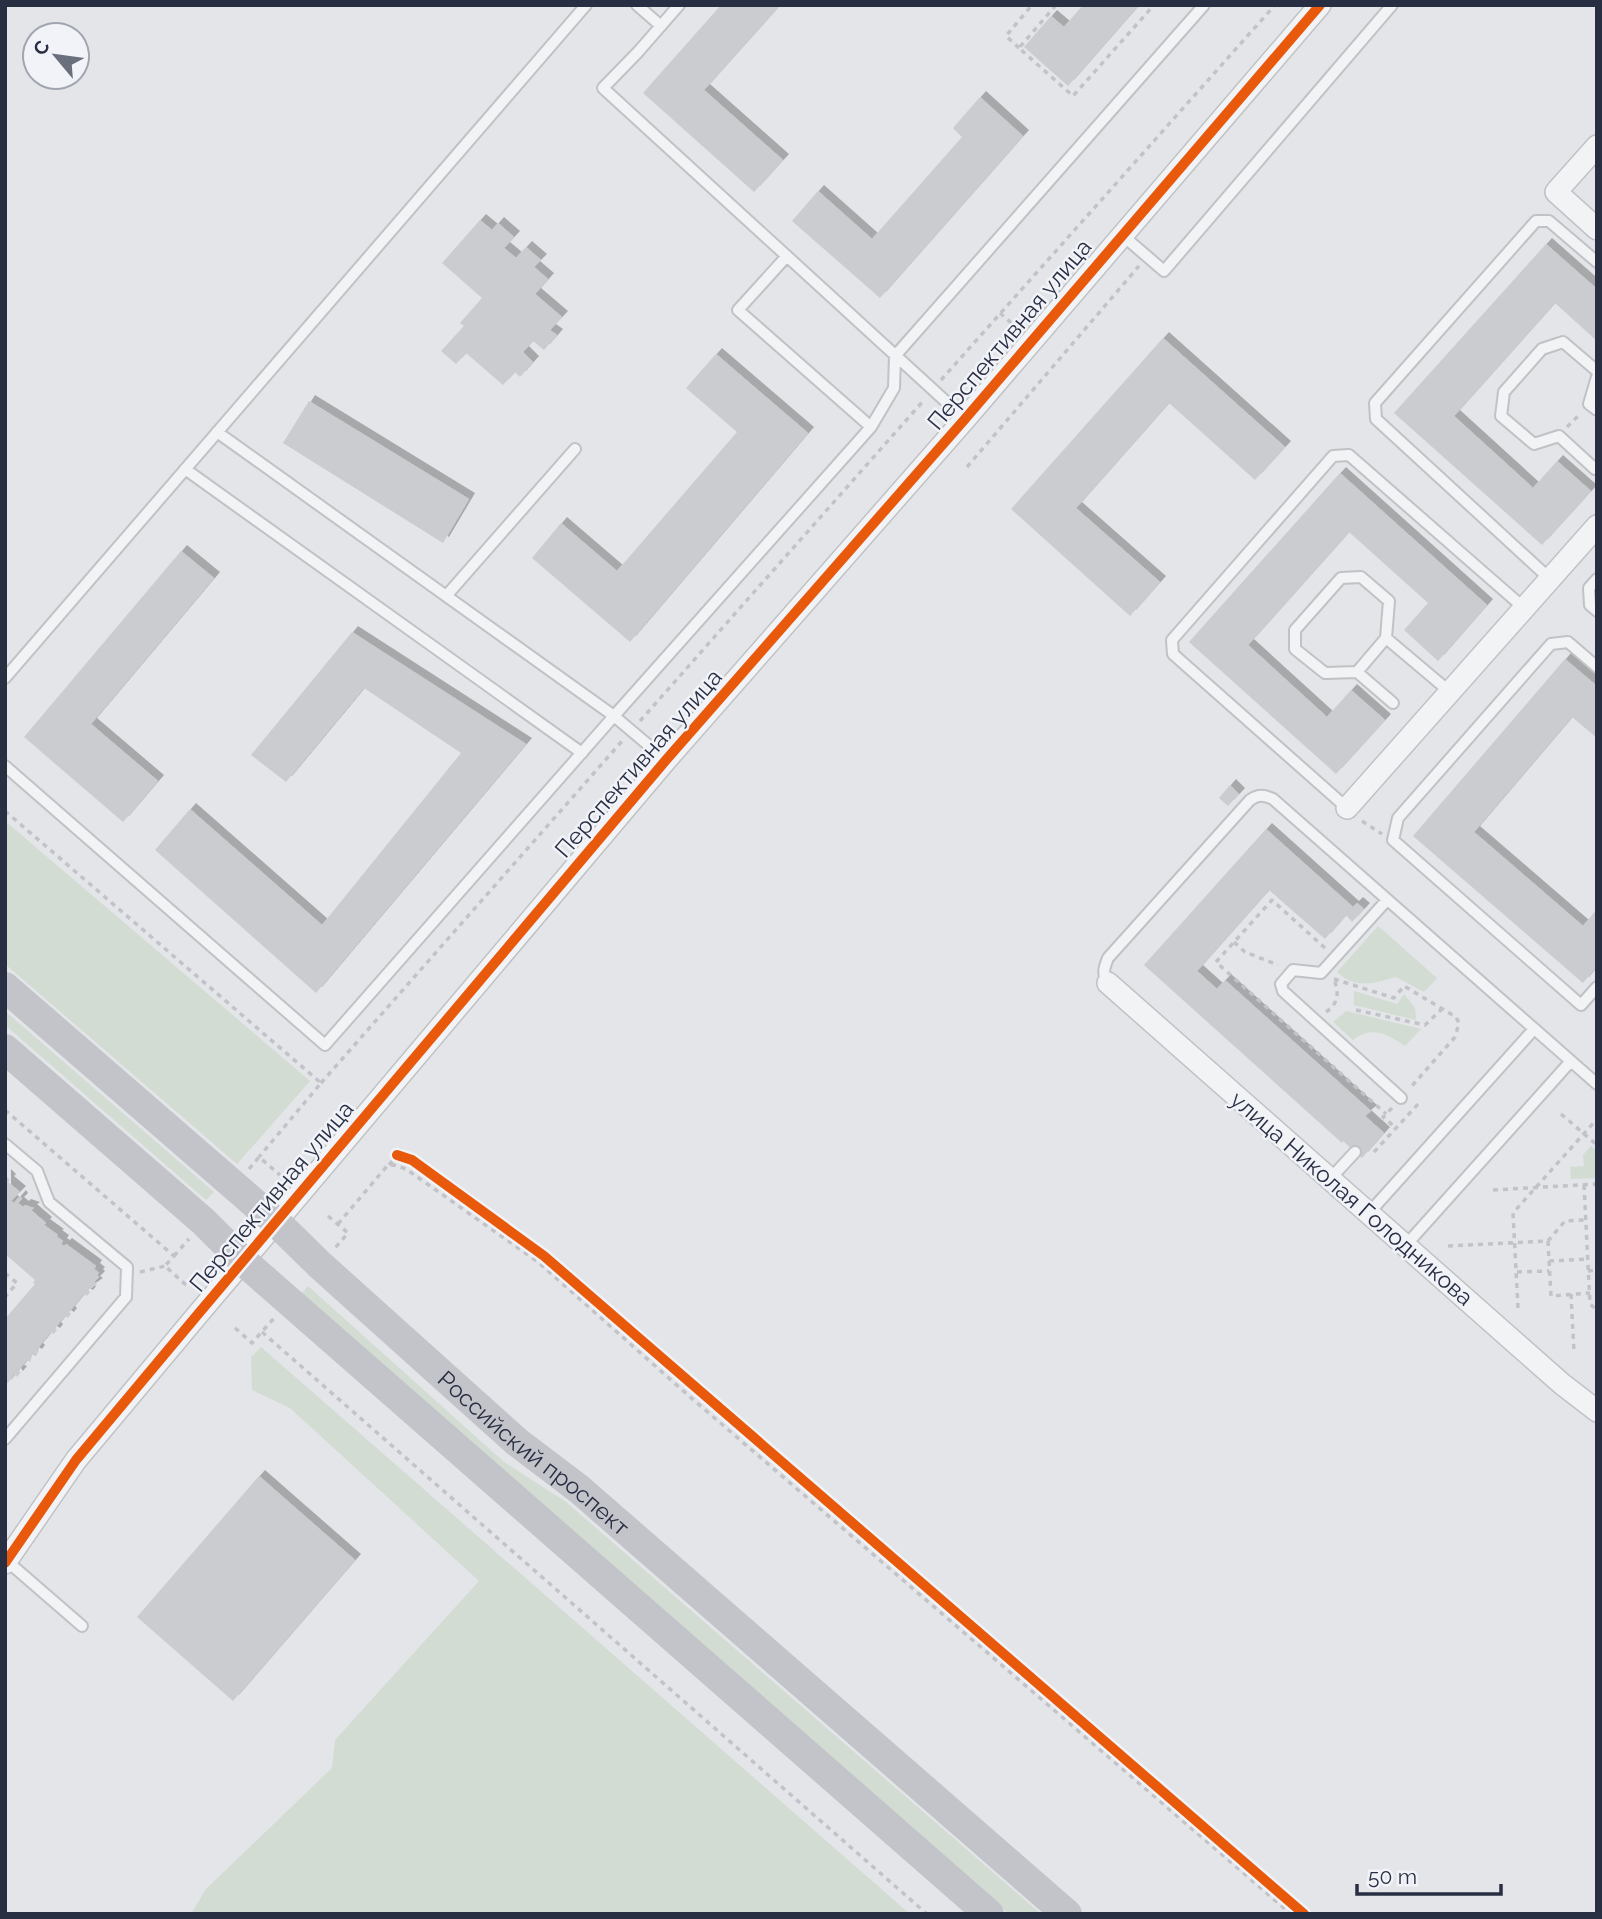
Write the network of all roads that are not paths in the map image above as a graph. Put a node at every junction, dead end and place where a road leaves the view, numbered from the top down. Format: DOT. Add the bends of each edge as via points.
graph roads {
  1 [pos="586,5"];
  2 [pos="637,5"];
  3 [pos="679,5"];
  4 [pos="1204,5"];
  5 [pos="1320,5"];
  6 [pos="1392,5"];
  7 [pos="661,26"];
  8 [pos="1597,146"];
  9 [pos="1597,229"];
  10 [pos="1121,234"];
  11 [pos="787,256"];
  12 [pos="1597,262"];
  13 [pos="895,356"];
  14 [pos="1597,370"];
  15 [pos="1597,377"];
  16 [pos="1593,407"];
  17 [pos="965,419"];
  18 [pos="871,427"];
  19 [pos="217,432"];
  20 [pos="575,449"];
  21 [pos="185,469"];
  22 [pos="1595,469"];
  23 [pos="1597,526"];
  24 [pos="1550,579"];
  25 [pos="1597,579"];
  26 [pos="447,595"];
  27 [pos="1524,608"];
  28 [pos="1597,611"];
  29 [pos="1386,638"];
  30 [pos="1597,667"];
  31 [pos="1357,672"];
  32 [pos="5,678"];
  33 [pos="1450,692"];
  34 [pos="1394,702"];
  35 [pos="614,716"];
  36 [pos="582,753"];
  37 [pos="666,760"];
  38 [pos="5,766"];
  39 [pos="1347,808"];
  40 [pos="1387,900"];
  41 [pos="1108,983"];
  42 [pos="5,987"];
  43 [pos="1597,987"];
  44 [pos="1534,1029"];
  45 [pos="5,1049"];
  46 [pos="1571,1061"];
  47 [pos="1597,1084"];
  48 [pos="1401,1098"];
  49 [pos="5,1144"];
  50 [pos="1355,1152"];
  51 [pos="1330,1179"];
  52 [pos="1369,1213"];
  53 [pos="276,1222"];
  54 [pos="1406,1245"];
  55 [pos="243,1261"];
  56 [pos="1597,1411"];
  57 [pos="5,1439"];
  58 [pos="6,1562"];
  59 [pos="82,1626"];
  60 [pos="989,1914"];
  61 [pos="1067,1914"];
  1 -- 19 [label="lane"];
  2 -- 7 [label="lane"];
  3 -- 7 [label="lane"];
  4 -- 13 [label="lane"];
  5 -- 10 [label="street, Перспективная улица"];
  6 -- 10 [label="lane" via="1164,271"];
  7 -- 11 [label="lane" via="603,88"];
  8 -- 9 [label="street" via="1556,192"];
  10 -- 17 [label="street, Перспективная улица"];
  11 -- 13 [label="lane"];
  11 -- 18 [label="lane" via="738,310"];
  12 -- 24 [label="lane" via="1549,220 1536,222 1375,403 1376,419"];
  13 -- 17 [label="lane"];
  13 -- 18 [label="lane" via="894,388"];
  14 -- 22 [label="lane" via="1563,342 1542,349 1504,392 1501,416 1534,444 1559,436"];
  15 -- 16 [label="lane"];
  17 -- 37 [label="street, Перспективная улица"];
  18 -- 35 [label="lane"];
  19 -- 21 [label="lane"];
  19 -- 26 [label="lane"];
  20 -- 26 [label="lane"];
  21 -- 32 [label="lane"];
  21 -- 36 [label="lane"];
  23 -- 24 [label="street"];
  24 -- 27 [label="street"];
  25 -- 28 [label="lane" via="1589,588 1590,605"];
  26 -- 35 [label="lane"];
  27 -- 33 [label="street"];
  27 -- 39 [label="lane" via="1349,455 1333,456 1172,640 1172,654"];
  29 -- 31 [label="lane"];
  29 -- 31 [label="lane" via="1389,601 1361,577 1341,579 1295,630 1295,649 1325,673"];
  29 -- 33 [label="lane"];
  30 -- 43 [label="lane" via="1568,642 1551,644 1398,818 1394,840 1581,1005"];
  31 -- 34 [label="lane"];
  33 -- 39 [label="street"];
  35 -- 36 [label="lane"];
  35 -- 37 [label="lane"];
  36 -- 38 [label="lane" via="325,1045"];
  37 -- 53 [label="street, Перспективная улица"];
  40 -- 41 [label="lane" via="1273,799 1257,795 1108,958 1103,969"];
  40 -- 44 [label="lane"];
  40 -- 48 [label="lane" via="1321,973 1293,970 1281,989"];
  41 -- 51 [label="street, улица Николая Голодникова"];
  42 -- 53 [label="main road, Российский проспект"];
  44 -- 46 [label="lane"];
  44 -- 52 [label="lane"];
  45 -- 55 [label="main road, Российский проспект"];
  46 -- 47 [label="lane"];
  46 -- 54 [label="lane"];
  49 -- 57 [label="lane" via="37,1171 49,1202 127,1266 126,1297"];
  50 -- 51 [label="lane"];
  51 -- 52 [label="street, улица Николая Голодникова"];
  52 -- 54 [label="street, улица Николая Голодникова"];
  53 -- 55 [label="street, Перспективная улица"];
  53 -- 61 [label="main road, Российский проспект" via="517,1442 579,1489"];
  54 -- 56 [label="street, улица Николая Голодникова"];
  55 -- 58 [label="street, Перспективная улица" via="76,1460"];
  55 -- 60 [label="main road, Российский проспект"];
  58 -- 59 [label="lane"];
}
